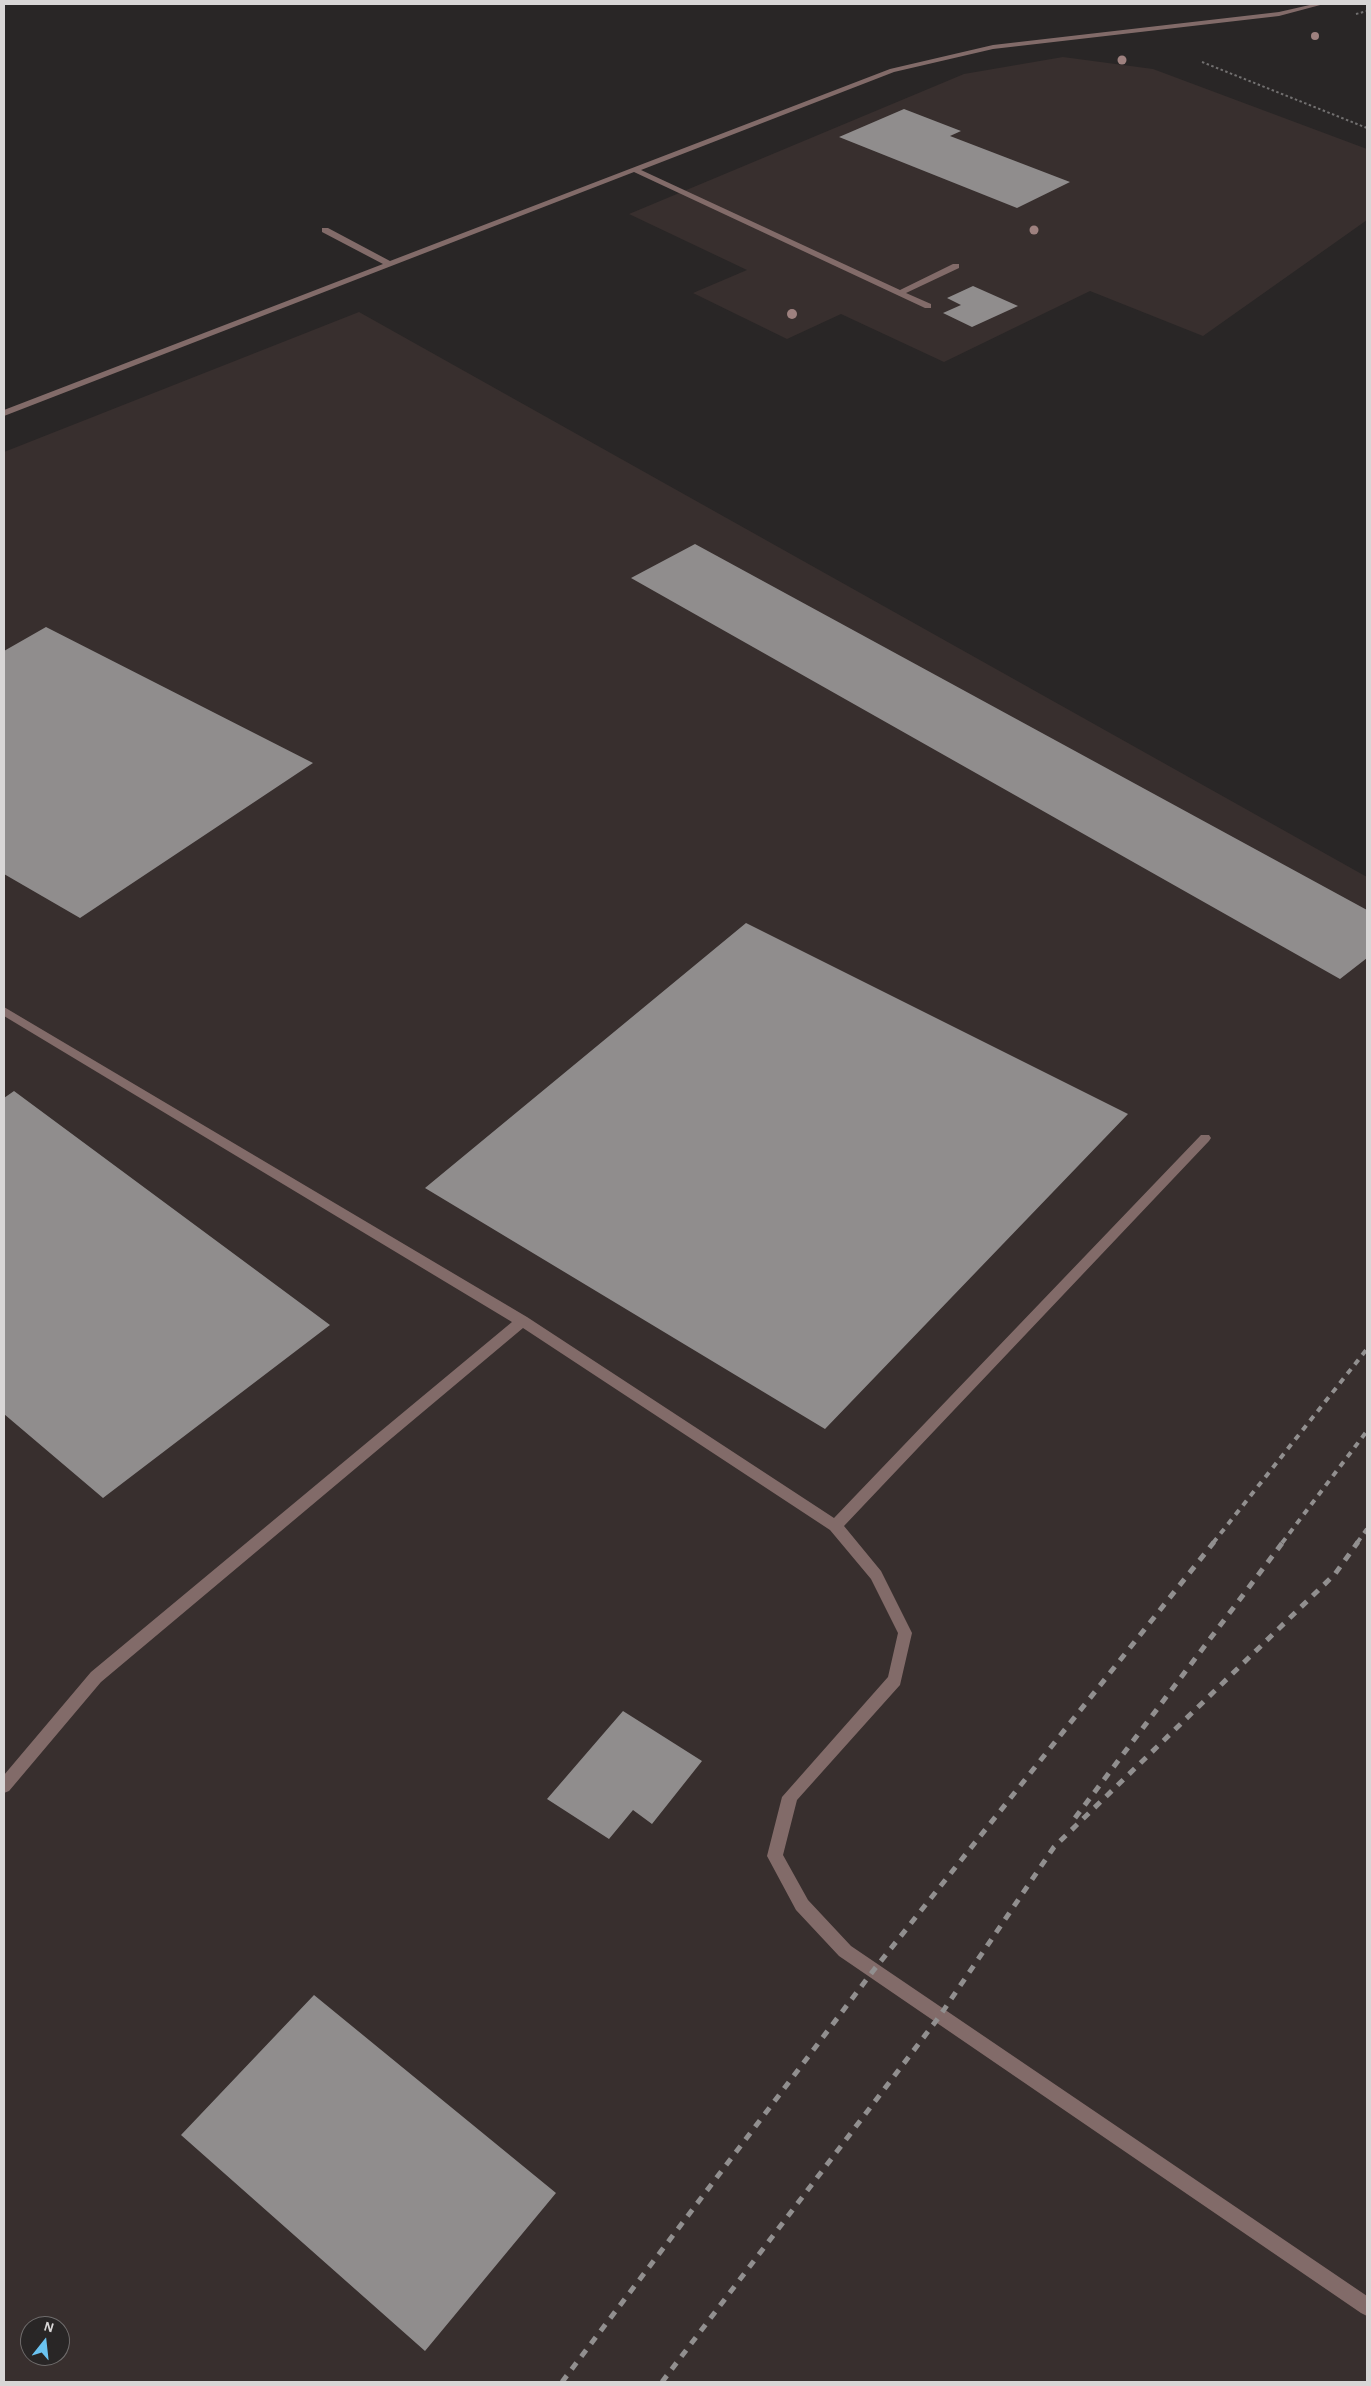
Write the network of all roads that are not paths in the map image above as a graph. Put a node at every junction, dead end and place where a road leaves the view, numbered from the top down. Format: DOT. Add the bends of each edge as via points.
graph roads {
  1 [pos="1321,4"];
  2 [pos="634,169"];
  3 [pos="325,230"];
  4 [pos="390,264"];
  5 [pos="956,266"];
  6 [pos="900,293"];
  7 [pos="928,306"];
  8 [pos="4,413"];
  9 [pos="4,1011"];
  10 [pos="1205,1138"];
  11 [pos="522,1321"];
  12 [pos="835,1526"];
  13 [pos="4,1786"];
  14 [pos="1367,2307"];
  1 -- 2 [label="street" via="1279,14 993,46 892,70"];
  2 -- 4 [label="street"];
  2 -- 6 [label="street"];
  3 -- 4 [label="street"];
  4 -- 8 [label="street"];
  5 -- 6 [label="street"];
  6 -- 7 [label="street"];
  9 -- 11 [label="street"];
  10 -- 12 [label="street"];
  11 -- 12 [label="street"];
  11 -- 13 [label="street" via="96,1677"];
  12 -- 14 [label="street" via="876,1575 905,1632 895,1680 790,1797 775,1856 802,1905 845,1951"];
}
